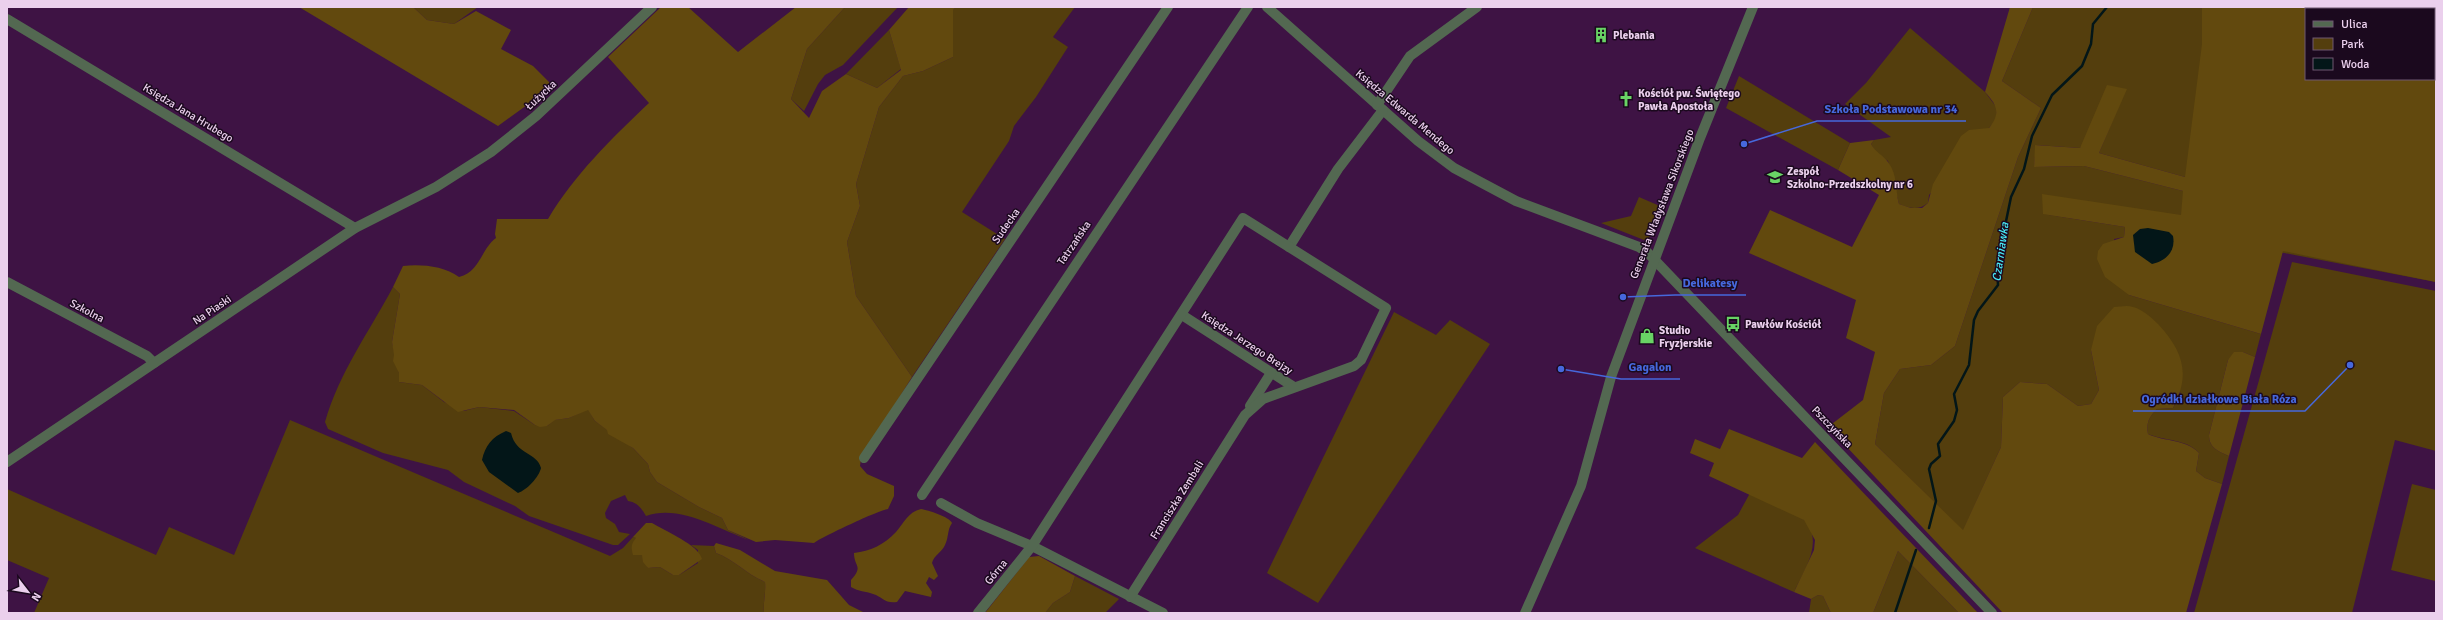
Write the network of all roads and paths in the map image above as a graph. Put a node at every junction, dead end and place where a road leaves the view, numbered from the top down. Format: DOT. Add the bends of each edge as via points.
graph roads {
  1 [pos="652,7"];
  2 [pos="1168,7"];
  3 [pos="1248,7"];
  4 [pos="1267,7"];
  5 [pos="1477,7"];
  6 [pos="1753,7"];
  7 [pos="7,19"];
  8 [pos="1380,107"];
  9 [pos="436,187"];
  10 [pos="355,228"];
  11 [pos="1289,247"];
  12 [pos="1654,258"];
  13 [pos="7,282"];
  14 [pos="1182,315"];
  15 [pos="154,363"];
  16 [pos="1271,373"];
  17 [pos="1294,387"];
  18 [pos="1245,415"];
  19 [pos="864,458"];
  20 [pos="7,462"];
  21 [pos="922,495"];
  22 [pos="941,503"];
  23 [pos="1032,546"];
  24 [pos="1130,597"];
  25 [pos="978,613"];
  26 [pos="1162,613"];
  27 [pos="1525,613"];
  28 [pos="1992,613"];
  1 -- 9 [label="street, Łużycka" via="513,136"];
  2 -- 19 [label="street, Sudecka"];
  3 -- 21 [label="street, Tatrzańska"];
  4 -- 8 [label="street, Księdza Edwarda Mendego"];
  5 -- 8 [label="street" via="1410,56"];
  6 -- 12 [label="street, Generała Władysława Sikorskiego"];
  7 -- 10 [label="street, Księdza Jana Hrubego"];
  8 -- 11 [label="street"];
  8 -- 12 [label="street, Księdza Edwarda Mendego" via="1432,152 1482,184 1516,201 1639,247"];
  9 -- 10 [label="street, Na Piaski"];
  10 -- 15 [label="street, Na Piaski"];
  11 -- 14 [label="street, Księdza Jerzego Brejzy" via="1243,218"];
  11 -- 17 [label="street, Księdza Jerzego Brejzy" via="1386,308 1361,360 1354,366"];
  12 -- 27 [label="street, Generała Władysława Sikorskiego" via="1605,393 1581,486"];
  12 -- 28 [label="street, Pszczyńska"];
  13 -- 15 [label="street, Szkolna" via="147,356"];
  14 -- 16 [label="street, Księdza Jerzego Brejzy"];
  14 -- 23 [label="street, Księdza Jerzego Brejzy"];
  15 -- 20 [label="street, Na Piaski"];
  16 -- 17 [label="street, Księdza Jerzego Brejzy"];
  16 -- 18 [label="street, Franciszka Zembali"];
  17 -- 18 [label="street, Franciszka Zembali" via="1264,399"];
  18 -- 24 [label="street, Franciszka Zembali"];
  22 -- 23 [label="street" via="977,523"];
  23 -- 24 [label="street"];
  23 -- 25 [label="street, Górna"];
  24 -- 26 [label="street"];
}
